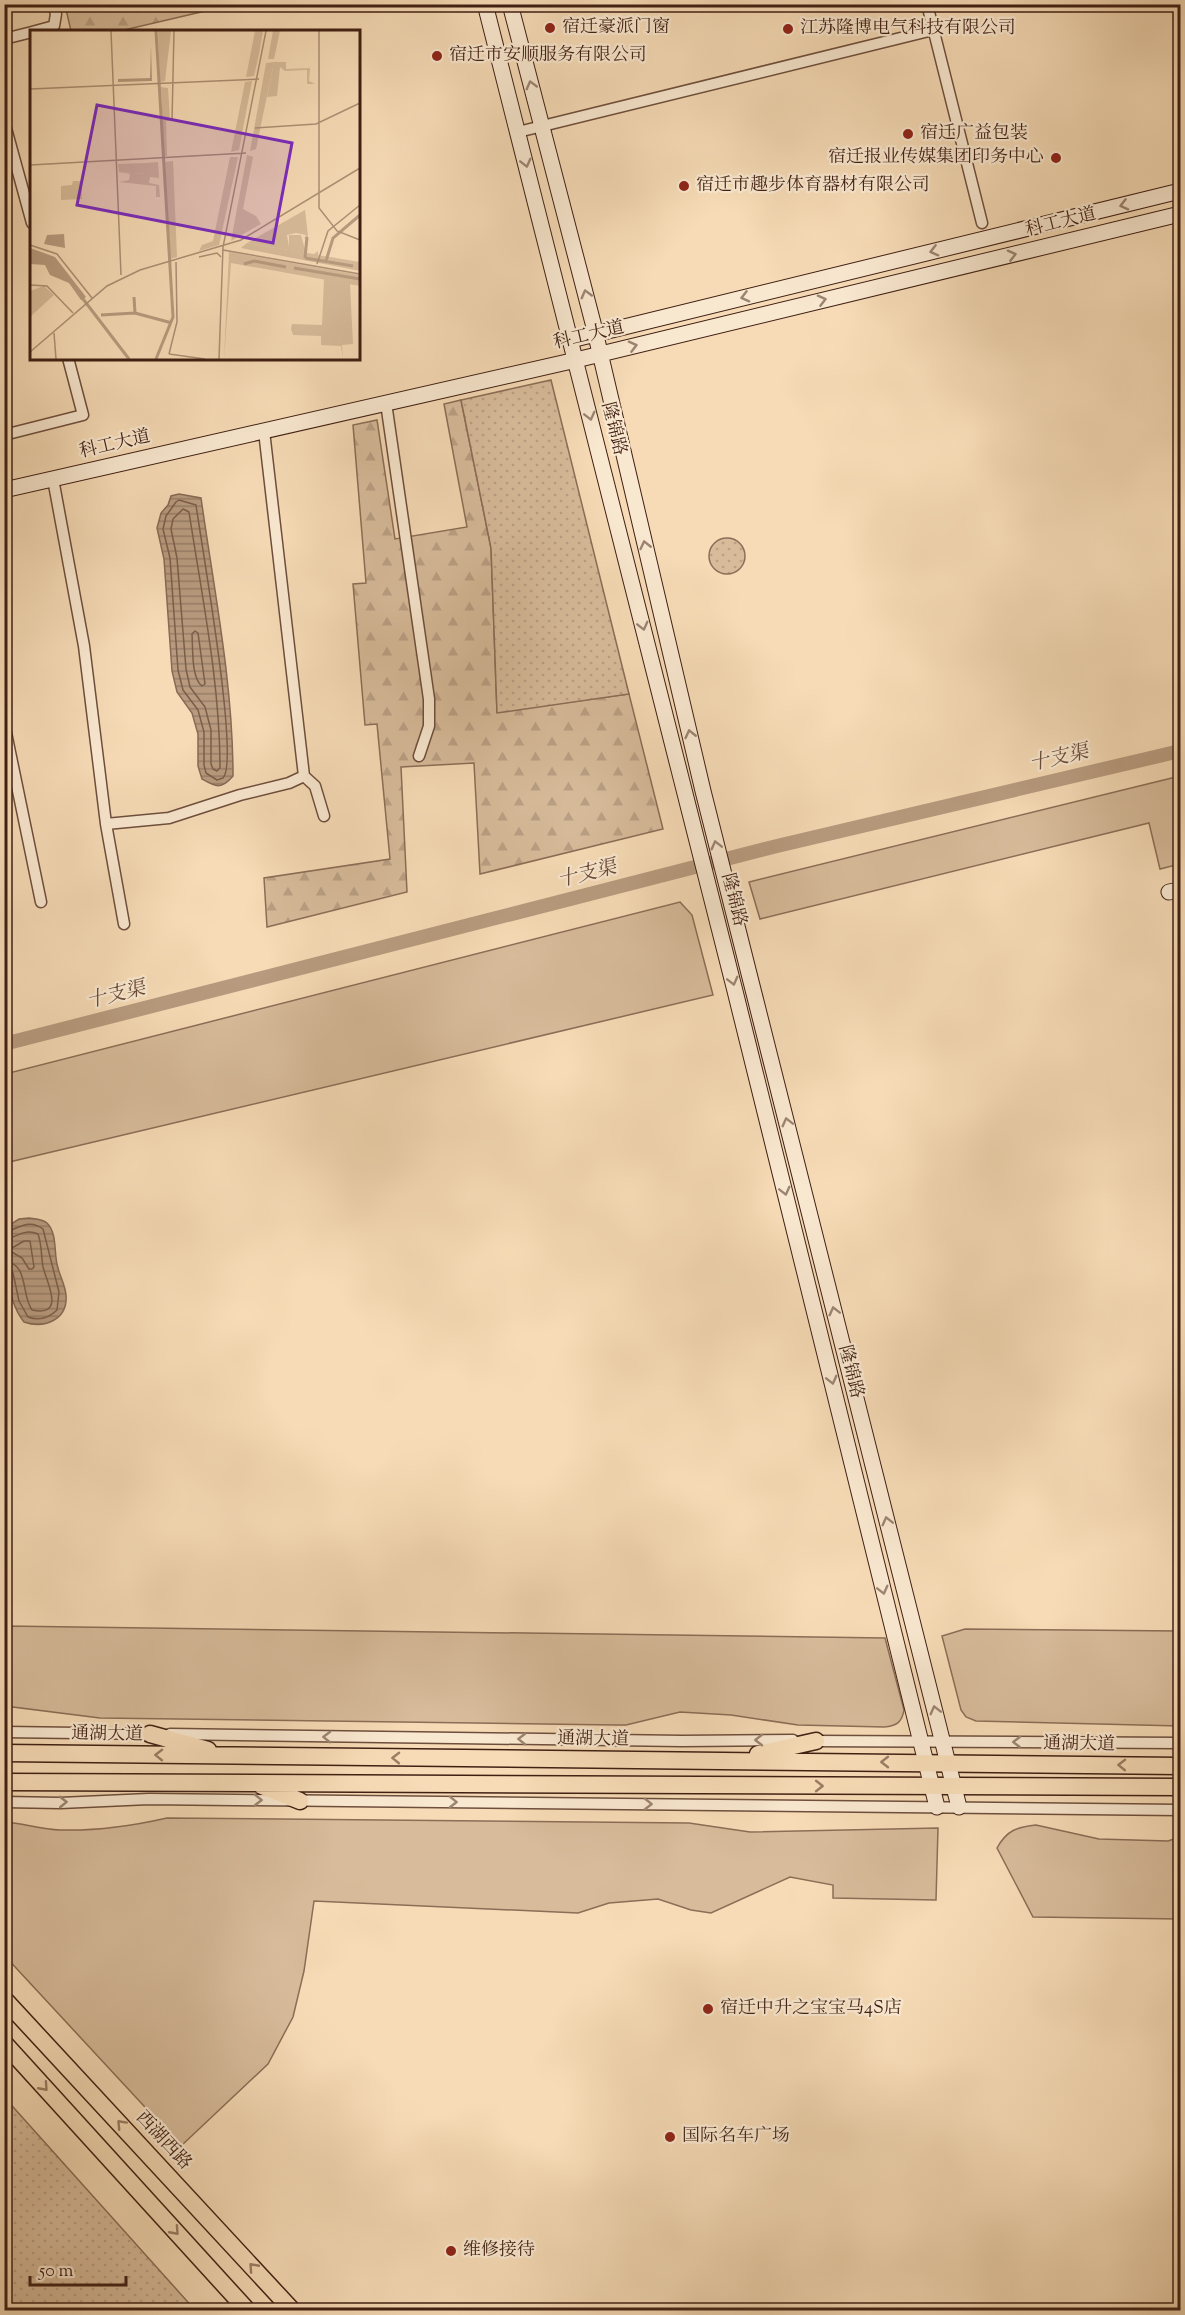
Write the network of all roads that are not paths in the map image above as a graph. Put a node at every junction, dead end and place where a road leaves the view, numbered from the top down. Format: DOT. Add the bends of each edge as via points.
graph roads {
  1 [pos="53,4"];
  2 [pos="485,4"];
  3 [pos="510,4"];
  4 [pos="927,4"];
  5 [pos="39,30"];
  6 [pos="933,30"];
  7 [pos="30,32"];
  8 [pos="4,39"];
  9 [pos="4,121"];
  10 [pos="542,126"];
  11 [pos="518,132"];
  12 [pos="1180,191"];
  13 [pos="1180,214"];
  14 [pos="30,216"];
  15 [pos="982,223"];
  16 [pos="596,334"];
  17 [pos="571,340"];
  18 [pos="601,354"];
  19 [pos="69,360"];
  20 [pos="576,360"];
  21 [pos="386,403"];
  22 [pos="264,431"];
  23 [pos="5,433"];
  24 [pos="54,479"];
  25 [pos="4,490"];
  26 [pos="4,723"];
  27 [pos="418,756"];
  28 [pos="304,776"];
  29 [pos="324,816"];
  30 [pos="106,824"];
  31 [pos="41,902"];
  32 [pos="124,924"];
  33 [pos="4,1732"];
  34 [pos="150,1734"];
  35 [pos="816,1741"];
  36 [pos="921,1742"];
  37 [pos="944,1742"];
  38 [pos="1180,1743"];
  39 [pos="4,1753"];
  40 [pos="229,1756"];
  41 [pos="732,1761"];
  42 [pos="926,1762"];
  43 [pos="948,1763"];
  44 [pos="1180,1766"];
  45 [pos="4,1782"];
  46 [pos="250,1782"];
  47 [pos="954,1786"];
  48 [pos="932,1787"];
  49 [pos="1162,1787"];
  50 [pos="1180,1787"];
  51 [pos="1180,1794"];
  52 [pos="300,1801"];
  53 [pos="4,1802"];
  54 [pos="937,1807"];
  55 [pos="959,1807"];
  56 [pos="1180,1810"];
  57 [pos="4,1999"];
  58 [pos="4,2043"];
  59 [pos="247,2310"];
  60 [pos="292,2310"];
  1 -- 5 [label="street" via="54,26"];
  2 -- 11 [label="main road, 隆锦路"];
  10 -- 3 [label="main road, 隆锦路, one-way"];
  4 -- 6 [label="street"];
  6 -- 10 [label="street"];
  6 -- 15 [label="street"];
  7 -- 8 [label="street"];
  9 -- 14 [label="street"];
  10 -- 11 [label="street"];
  16 -- 10 [label="main road, 隆锦路, one-way"];
  11 -- 17 [label="main road, 隆锦路, one-way"];
  12 -- 16 [label="main road, 科工大道, one-way"];
  18 -- 13 [label="main road, 科工大道, one-way"];
  16 -- 17 [label="main road, 科工大道"];
  16 -- 18 [label="main road, 隆锦路"];
  17 -- 20 [label="main road, 隆锦路"];
  18 -- 20 [label="main road, 科工大道"];
  37 -- 18 [label="main road, 隆锦路, one-way" via="703,791"];
  19 -- 23 [label="street" via="83,415"];
  20 -- 21 [label="main road, 科工大道"];
  20 -- 36 [label="main road, 隆锦路, one-way"];
  21 -- 22 [label="main road, 科工大道"];
  21 -- 27 [label="street" via="429,699 429,726"];
  22 -- 24 [label="main road, 科工大道"];
  22 -- 28 [label="street"];
  24 -- 25 [label="main road, 科工大道"];
  24 -- 30 [label="street" via="84,646"];
  26 -- 31 [label="street"];
  28 -- 29 [label="street" via="315,786"];
  28 -- 30 [label="street" via="169,818"];
  30 -- 32 [label="street"];
  33 -- 34 [label="street"];
  35 -- 34 [label="street, one-way"];
  34 -- 40 [label="main road"];
  35 -- 36 [label="street"];
  35 -- 41 [label="main road"];
  36 -- 37 [label="street"];
  36 -- 42 [label="main road, 隆锦路"];
  38 -- 37 [label="street, one-way"];
  37 -- 43 [label="main road, 隆锦路"];
  40 -- 39 [label="main road, 通湖大道, one-way"];
  41 -- 40 [label="main road, 通湖大道, one-way"];
  42 -- 41 [label="main road, 通湖大道, one-way"];
  42 -- 43 [label="main road, 通湖大道"];
  42 -- 48 [label="main road, 隆锦路"];
  44 -- 43 [label="main road, 通湖大道, one-way"];
  43 -- 47 [label="main road, 隆锦路"];
  45 -- 46 [label="main road"];
  46 -- 48 [label="main road, one-way"];
  46 -- 52 [label="main road"];
  47 -- 48 [label="main road"];
  47 -- 49 [label="main road"];
  47 -- 55 [label="main road, 隆锦路"];
  48 -- 54 [label="main road, 隆锦路"];
  49 -- 50 [label="main road"];
  49 -- 51 [label="main road"];
  53 -- 52 [label="street, one-way"];
  52 -- 54 [label="street, one-way"];
  54 -- 55 [label="street"];
  55 -- 56 [label="street"];
  60 -- 57 [label="main road, 西湖西路, one-way"];
  58 -- 59 [label="main road, one-way"];
}
